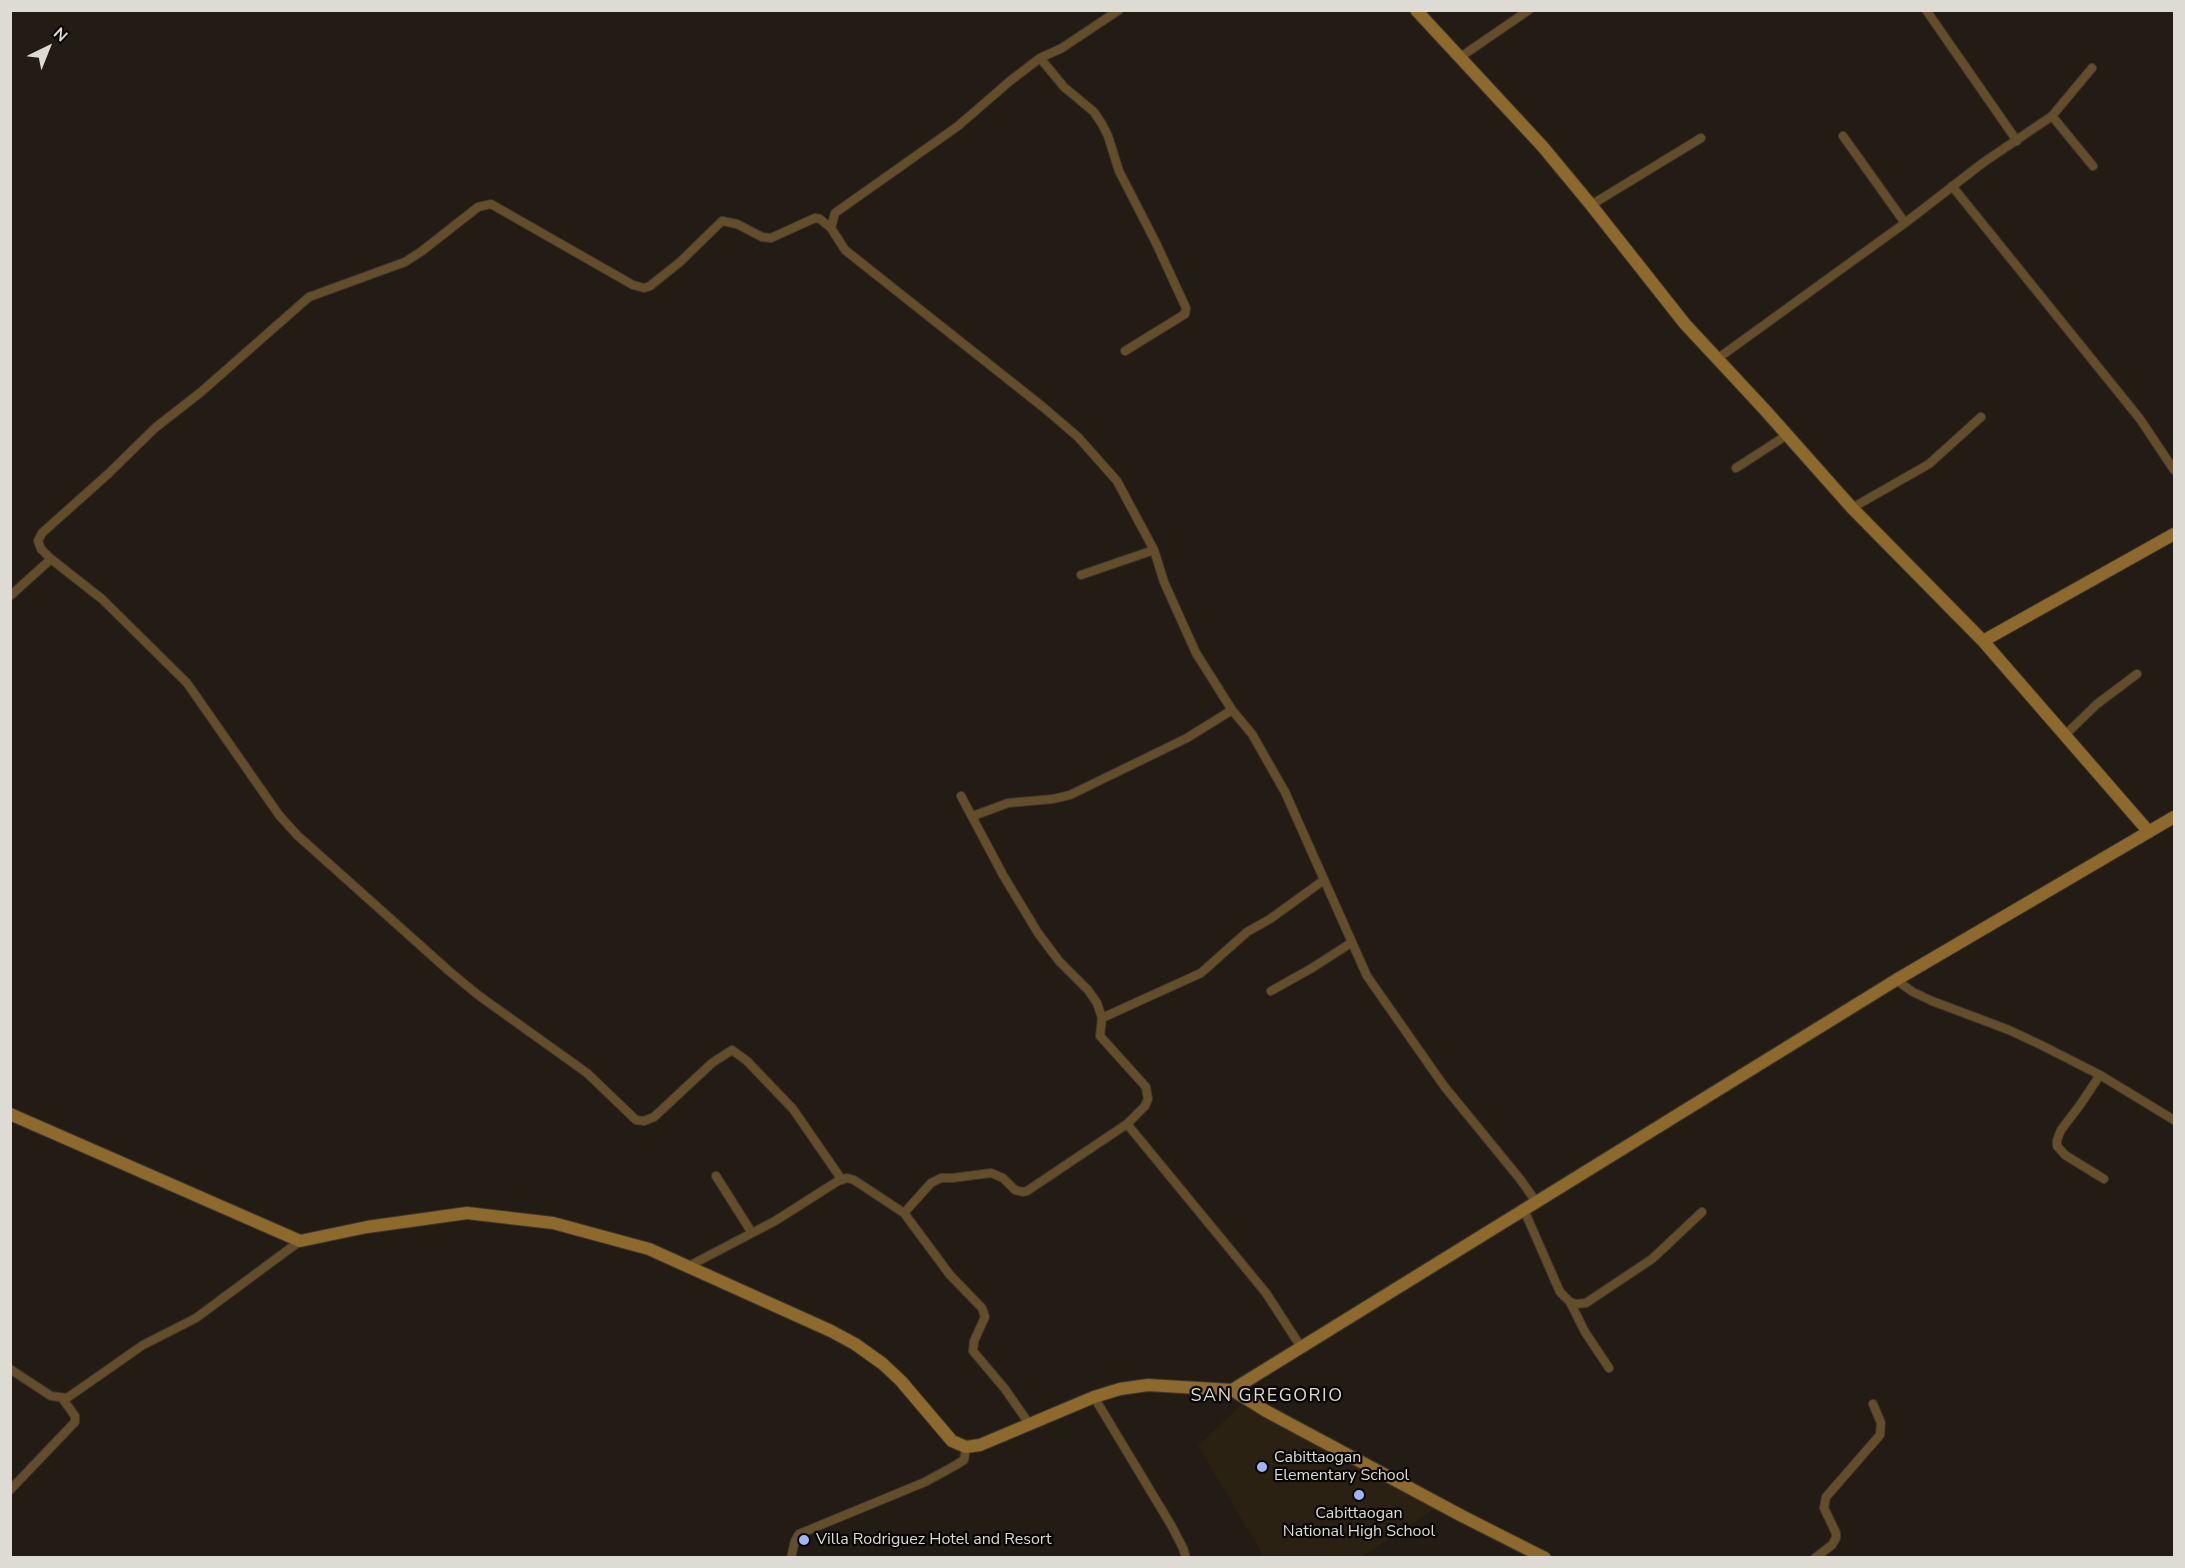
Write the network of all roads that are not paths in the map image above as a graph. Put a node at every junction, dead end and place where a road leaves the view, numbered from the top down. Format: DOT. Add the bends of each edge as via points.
graph roads {
  1 [pos="1416,10"];
  2 [pos="1529,10"];
  3 [pos="1926,10"];
  4 [pos="1113,12"];
  5 [pos="1040,58"];
  6 [pos="1458,58"];
  7 [pos="2092,68"];
  8 [pos="2052,116"];
  9 [pos="1843,136"];
  10 [pos="1701,138"];
  11 [pos="2017,141"];
  12 [pos="2092,166"];
  13 [pos="1953,186"];
  14 [pos="1591,205"];
  15 [pos="1905,223"];
  16 [pos="831,228"];
  17 [pos="1125,351"];
  18 [pos="1717,359"];
  19 [pos="1980,417"];
  20 [pos="1787,435"];
  21 [pos="1736,468"];
  22 [pos="2175,470"];
  23 [pos="1852,508"];
  24 [pos="2175,534"];
  25 [pos="1154,550"];
  26 [pos="51,559"];
  27 [pos="1081,575"];
  28 [pos="10,596"];
  29 [pos="1983,641"];
  30 [pos="2137,674"];
  31 [pos="1232,710"];
  32 [pos="2064,735"];
  33 [pos="961,796"];
  34 [pos="972,816"];
  35 [pos="2175,817"];
  36 [pos="2149,832"];
  37 [pos="1324,880"];
  38 [pos="1351,943"];
  39 [pos="1896,980"];
  40 [pos="1271,991"];
  41 [pos="1102,1018"];
  42 [pos="2100,1075"];
  43 [pos="10,1114"];
  44 [pos="2175,1120"];
  45 [pos="1127,1124"];
  46 [pos="716,1176"];
  47 [pos="2104,1179"];
  48 [pos="842,1180"];
  49 [pos="1537,1203"];
  50 [pos="1524,1210"];
  51 [pos="1702,1212"];
  52 [pos="904,1213"];
  53 [pos="752,1233"];
  54 [pos="300,1241"];
  55 [pos="688,1266"];
  56 [pos="1570,1302"];
  57 [pos="1301,1347"];
  58 [pos="1609,1368"];
  59 [pos="10,1369"];
  60 [pos="1232,1390"];
  61 [pos="1094,1397"];
  62 [pos="62,1398"];
  63 [pos="1873,1404"];
  64 [pos="1030,1425"];
  65 [pos="966,1447"];
  66 [pos="10,1490"];
  67 [pos="790,1557"];
  68 [pos="1186,1557"];
  69 [pos="1545,1557"];
  70 [pos="1815,1557"];
  1 -- 6 [label="street"];
  2 -- 6 [label="street"];
  3 -- 11 [label="street"];
  4 -- 5 [label="street" via="1062,48"];
  5 -- 16 [label="street" via="948,133 835,213"];
  5 -- 17 [label="street" via="1102,124 1119,171 1186,308 1185,314"];
  6 -- 14 [label="street" via="1543,147"];
  7 -- 8 [label="street"];
  8 -- 11 [label="street"];
  8 -- 12 [label="street"];
  9 -- 15 [label="street"];
  10 -- 14 [label="street"];
  11 -- 13 [label="street"];
  13 -- 15 [label="street"];
  13 -- 22 [label="street" via="2140,419"];
  14 -- 18 [label="street"];
  15 -- 18 [label="street"];
  16 -- 25 [label="street" via="845,250 1078,437 1117,481"];
  16 -- 26 [label="street" via="814,218 771,238 722,221 680,262 644,288 491,204 478,207 405,262 302,302 201,392 161,422 42,533 38,545"];
  18 -- 20 [label="street"];
  19 -- 23 [label="street" via="1929,464"];
  20 -- 21 [label="street"];
  20 -- 23 [label="street"];
  23 -- 29 [label="street"];
  24 -- 29 [label="street"];
  25 -- 27 [label="street"];
  25 -- 31 [label="street" via="1196,653"];
  26 -- 28 [label="street"];
  26 -- 48 [label="street" via="102,599 180,675 297,835 469,988 580,1067 636,1120 654,1116 732,1050 793,1108"];
  29 -- 32 [label="street"];
  30 -- 32 [label="street"];
  31 -- 34 [label="street" via="1187,738 1070,795 1008,803"];
  31 -- 37 [label="street" via="1275,771"];
  32 -- 36 [label="street"];
  33 -- 34 [label="street"];
  34 -- 41 [label="street" via="1038,933 1088,990"];
  35 -- 36 [label="street"];
  36 -- 39 [label="street"];
  37 -- 38 [label="street"];
  37 -- 41 [label="street" via="1247,932 1201,973"];
  38 -- 40 [label="street"];
  38 -- 49 [label="street" via="1394,1016"];
  39 -- 42 [label="street" via="1912,992 2009,1030"];
  39 -- 49 [label="street"];
  41 -- 45 [label="street" via="1100,1036 1148,1093 1145,1106"];
  42 -- 44 [label="street"];
  42 -- 47 [label="street" via="2061,1130 2057,1146"];
  43 -- 54 [label="street"];
  45 -- 52 [label="street" via="1027,1191 1015,1190 991,1173 941,1178 931,1183"];
  45 -- 57 [label="street" via="1266,1293"];
  46 -- 53 [label="street"];
  48 -- 52 [label="street" via="854,1180"];
  48 -- 53 [label="street"];
  49 -- 50 [label="street"];
  50 -- 56 [label="street" via="1560,1292"];
  50 -- 57 [label="street"];
  51 -- 56 [label="street" via="1652,1259 1586,1303"];
  52 -- 64 [label="street" via="950,1275 982,1308 985,1317 973,1351"];
  53 -- 55 [label="street"];
  54 -- 55 [label="street" via="367,1227 480,1213 538,1220 607,1236"];
  54 -- 62 [label="street" via="196,1318 143,1345 77,1392"];
  55 -- 65 [label="street" via="855,1344 901,1381 952,1441"];
  56 -- 58 [label="street"];
  57 -- 60 [label="street"];
  59 -- 62 [label="street" via="51,1396"];
  60 -- 61 [label="street" via="1148,1384"];
  60 -- 69 [label="street"];
  61 -- 64 [label="street"];
  61 -- 68 [label="street"];
  62 -- 66 [label="street" via="75,1422"];
  63 -- 70 [label="street" via="1881,1423 1880,1435 1824,1501 1836,1538"];
  64 -- 65 [label="street"];
  65 -- 67 [label="street" via="964,1460 925,1482 799,1534"];
}
